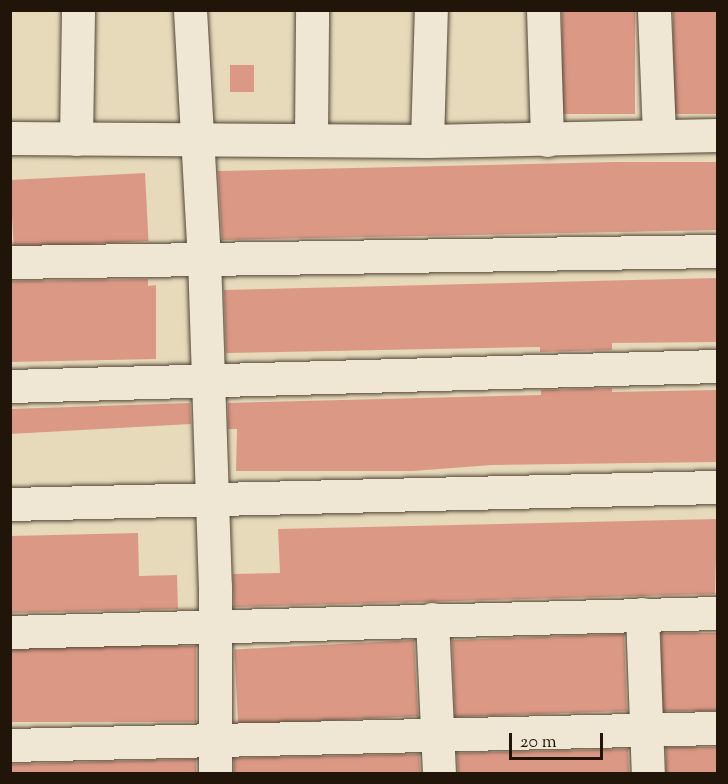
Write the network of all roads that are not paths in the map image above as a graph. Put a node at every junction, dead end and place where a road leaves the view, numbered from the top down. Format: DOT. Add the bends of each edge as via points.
graph roads {
  1 [pos="78,10"];
  2 [pos="190,10"];
  3 [pos="312,10"];
  4 [pos="430,10"];
  5 [pos="543,10"];
  6 [pos="654,10"];
  7 [pos="659,134"];
  8 [pos="717,135"];
  9 [pos="311,137"];
  10 [pos="10,138"];
  11 [pos="76,139"];
  12 [pos="548,140"];
  13 [pos="427,141"];
  14 [pos="195,142"];
  15 [pos="717,251"];
  16 [pos="204,258"];
  17 [pos="10,262"];
  18 [pos="717,366"];
  19 [pos="205,381"];
  20 [pos="10,386"];
  21 [pos="717,488"];
  22 [pos="209,499"];
  23 [pos="10,504"];
  24 [pos="717,613"];
  25 [pos="642,614"];
  26 [pos="432,619"];
  27 [pos="212,626"];
  28 [pos="10,632"];
  29 [pos="647,728"];
  30 [pos="717,728"];
  31 [pos="437,736"];
  32 [pos="217,740"];
  33 [pos="10,745"];
  34 [pos="215,774"];
  35 [pos="439,774"];
  36 [pos="648,774"];
  1 -- 11 [label="street"];
  2 -- 14 [label="street"];
  3 -- 9 [label="street"];
  4 -- 13 [label="street"];
  5 -- 12 [label="street"];
  6 -- 7 [label="street"];
  7 -- 8 [label="street"];
  7 -- 12 [label="street"];
  9 -- 13 [label="street"];
  9 -- 14 [label="street"];
  10 -- 11 [label="street"];
  11 -- 14 [label="street"];
  12 -- 13 [label="street"];
  14 -- 16 [label="street"];
  15 -- 16 [label="street"];
  16 -- 17 [label="street"];
  16 -- 19 [label="street"];
  18 -- 19 [label="street"];
  19 -- 20 [label="street"];
  19 -- 22 [label="street"];
  21 -- 22 [label="street"];
  22 -- 23 [label="street"];
  22 -- 27 [label="street"];
  24 -- 25 [label="street"];
  25 -- 26 [label="street"];
  25 -- 29 [label="street"];
  26 -- 27 [label="street"];
  26 -- 31 [label="street"];
  27 -- 28 [label="street"];
  27 -- 32 [label="street"];
  29 -- 30 [label="street"];
  29 -- 31 [label="street"];
  29 -- 36 [label="street"];
  31 -- 32 [label="street"];
  31 -- 35 [label="street"];
  32 -- 33 [label="street"];
  32 -- 34 [label="street"];
}
